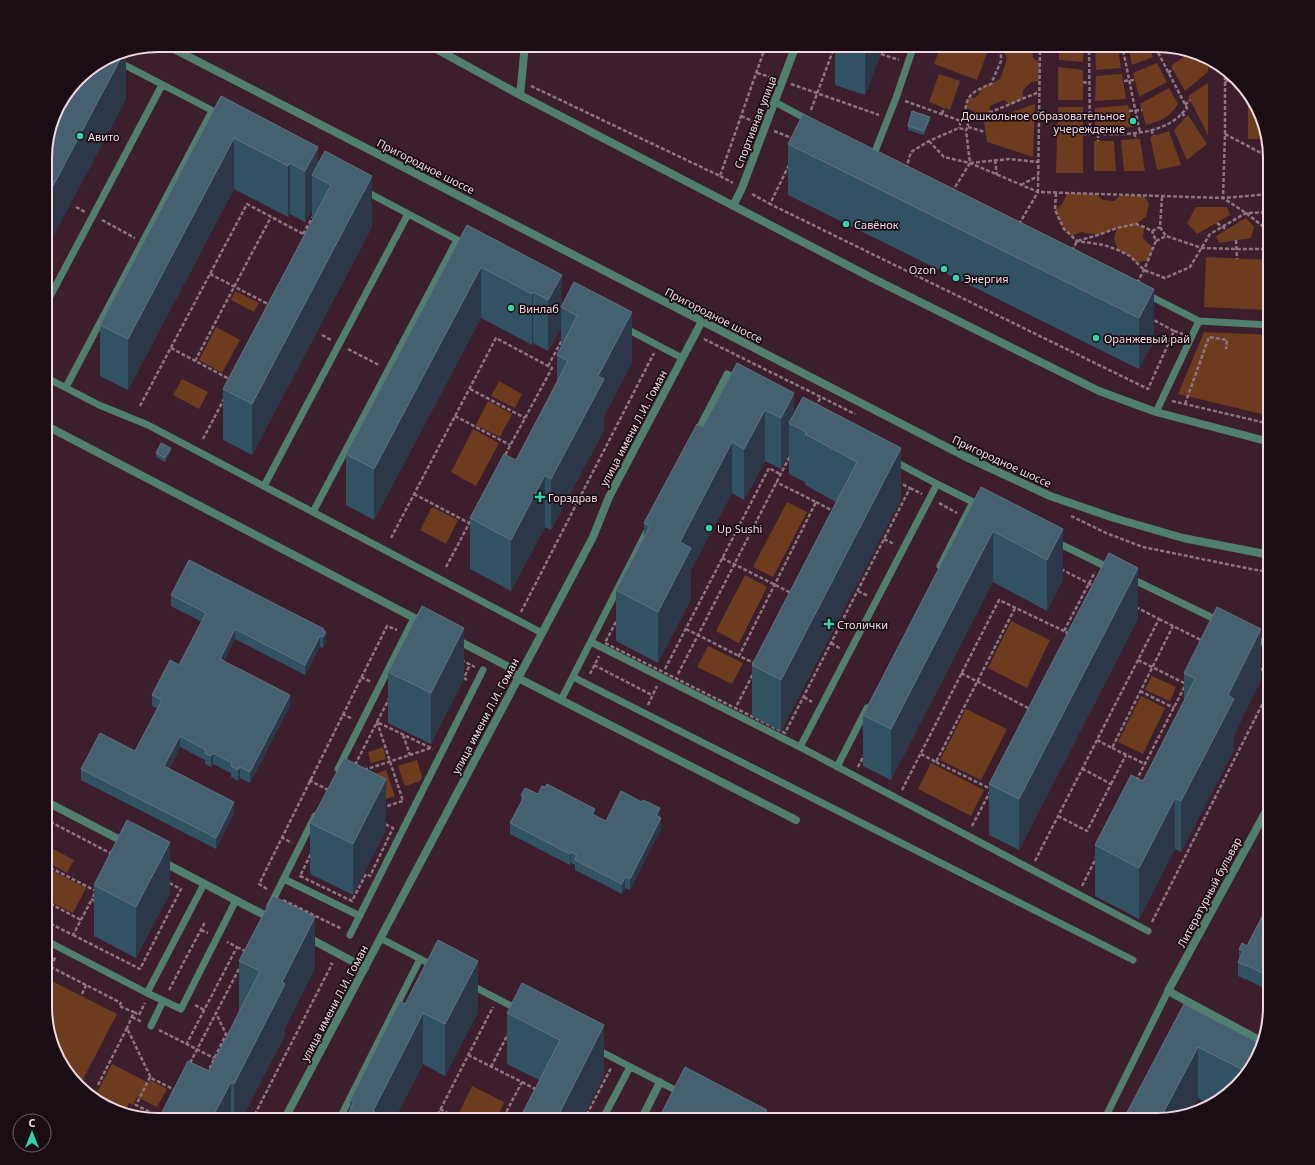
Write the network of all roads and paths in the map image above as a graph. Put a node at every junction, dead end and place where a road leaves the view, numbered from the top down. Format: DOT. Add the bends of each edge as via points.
graph roads {
  1 [pos="180,52"];
  2 [pos="442,52"];
  3 [pos="524,52"];
  4 [pos="764,52"];
  5 [pos="793,52"];
  6 [pos="833,52"];
  7 [pos="912,52"];
  8 [pos="1001,52"];
  9 [pos="1040,52"];
  10 [pos="1089,52"];
  11 [pos="1119,52"];
  12 [pos="1124,52"];
  13 [pos="1158,52"];
  14 [pos="880,54"];
  15 [pos="901,55"];
  16 [pos="116,60"];
  17 [pos="899,60"];
  18 [pos="897,67"];
  19 [pos="1173,70"];
  20 [pos="1168,73"];
  21 [pos="1225,77"];
  22 [pos="1129,80"];
  23 [pos="1134,80"];
  24 [pos="1229,80"];
  25 [pos="1124,81"];
  26 [pos="521,82"];
  27 [pos="1083,82"];
  28 [pos="1225,82"];
  29 [pos="1089,83"];
  30 [pos="162,85"];
  31 [pos="1039,92"];
  32 [pos="520,95"];
  33 [pos="896,98"];
  34 [pos="1190,100"];
  35 [pos="775,102"];
  36 [pos="1185,104"];
  37 [pos="882,108"];
  38 [pos="944,108"];
  39 [pos="1142,110"];
  40 [pos="212,111"];
  41 [pos="1129,111"];
  42 [pos="1136,111"];
  43 [pos="1182,113"];
  44 [pos="942,114"];
  45 [pos="1034,114"];
  46 [pos="1039,114"];
  47 [pos="877,115"];
  48 [pos="226,118"];
  49 [pos="1186,118"];
  50 [pos="874,121"];
  51 [pos="965,122"];
  52 [pos="815,124"];
  53 [pos="959,128"];
  54 [pos="967,129"];
  55 [pos="1151,130"];
  56 [pos="985,132"];
  57 [pos="1134,133"];
  58 [pos="1140,133"];
  59 [pos="1083,134"];
  60 [pos="1090,134"];
  61 [pos="1098,134"];
  62 [pos="1225,134"];
  63 [pos="1154,136"];
  64 [pos="1136,139"];
  65 [pos="929,141"];
  66 [pos="1098,141"];
  67 [pos="874,154"];
  68 [pos="1263,155"];
  69 [pos="995,160"];
  70 [pos="790,162"];
  71 [pos="1038,162"];
  72 [pos="970,163"];
  73 [pos="903,175"];
  74 [pos="997,175"];
  75 [pos="1038,176"];
  76 [pos="1020,185"];
  77 [pos="359,188"];
  78 [pos="952,192"];
  79 [pos="1038,192"];
  80 [pos="1056,193"];
  81 [pos="1263,195"];
  82 [pos="1162,197"];
  83 [pos="1222,198"];
  84 [pos="733,206"];
  85 [pos="76,207"];
  86 [pos="315,212"];
  87 [pos="1263,212"];
  88 [pos="1246,213"];
  89 [pos="408,214"];
  90 [pos="93,216"];
  91 [pos="271,217"];
  92 [pos="1217,223"];
  93 [pos="1018,226"];
  94 [pos="1223,226"];
  95 [pos="1263,226"];
  96 [pos="1160,227"];
  97 [pos="1227,230"];
  98 [pos="1152,231"];
  99 [pos="304,234"];
  100 [pos="1166,236"];
  101 [pos="310,237"];
  102 [pos="457,240"];
  103 [pos="1236,240"];
  104 [pos="1077,241"];
  105 [pos="1156,241"];
  106 [pos="143,242"];
  107 [pos="471,247"];
  108 [pos="1202,248"];
  109 [pos="1236,249"];
  110 [pos="1263,249"];
  111 [pos="1071,254"];
  112 [pos="1237,259"];
  113 [pos="1144,270"];
  114 [pos="210,274"];
  115 [pos="234,286"];
  116 [pos="1134,288"];
  117 [pos="52,293"];
  118 [pos="273,307"];
  119 [pos="1148,317"];
  120 [pos="702,321"];
  121 [pos="1199,321"];
  122 [pos="617,324"];
  123 [pos="1263,325"];
  124 [pos="322,335"];
  125 [pos="564,335"];
  126 [pos="339,344"];
  127 [pos="658,346"];
  128 [pos="171,348"];
  129 [pos="1226,348"];
  130 [pos="682,358"];
  131 [pos="195,361"];
  132 [pos="548,366"];
  133 [pos="388,370"];
  134 [pos="52,380"];
  135 [pos="234,381"];
  136 [pos="747,385"];
  137 [pos="66,388"];
  138 [pos="470,389"];
  139 [pos="1148,389"];
  140 [pos="227,394"];
  141 [pos="821,397"];
  142 [pos="1163,398"];
  143 [pos="1184,404"];
  144 [pos="140,406"];
  145 [pos="814,411"];
  146 [pos="1156,412"];
  147 [pos="455,416"];
  148 [pos="525,418"];
  149 [pos="1263,422"];
  150 [pos="804,428"];
  151 [pos="52,429"];
  152 [pos="801,434"];
  153 [pos="694,438"];
  154 [pos="203,439"];
  155 [pos="798,440"];
  156 [pos="1263,440"];
  157 [pos="510,445"];
  158 [pos="792,452"];
  159 [pos="888,458"];
  160 [pos="503,459"];
  161 [pos="780,474"];
  162 [pos="776,482"];
  163 [pos="937,484"];
  164 [pos="264,486"];
  165 [pos="910,488"];
  166 [pos="414,494"];
  167 [pos="930,498"];
  168 [pos="816,502"];
  169 [pos="973,502"];
  170 [pos="987,509"];
  171 [pos="313,512"];
  172 [pos="473,516"];
  173 [pos="965,517"];
  174 [pos="830,518"];
  175 [pos="651,522"];
  176 [pos="469,523"];
  177 [pos="391,538"];
  178 [pos="1050,539"];
  179 [pos="1263,554"];
  180 [pos="722,558"];
  181 [pos="1100,563"];
  182 [pos="734,564"];
  183 [pos="1055,566"];
  184 [pos="446,567"];
  185 [pos="936,574"];
  186 [pos="1089,583"];
  187 [pos="774,585"];
  188 [pos="795,587"];
  189 [pos="1096,587"];
  190 [pos="1131,605"];
  191 [pos="1014,608"];
  192 [pos="414,618"];
  193 [pos="1159,619"];
  194 [pos="517,620"];
  195 [pos="1227,625"];
  196 [pos="1173,626"];
  197 [pos="434,628"];
  198 [pos="686,629"];
  199 [pos="1064,631"];
  200 [pos="542,633"];
  201 [pos="406,634"];
  202 [pos="447,635"];
  203 [pos="698,635"];
  204 [pos="1249,636"];
  205 [pos="1066,641"];
  206 [pos="591,642"];
  207 [pos="1263,643"];
  208 [pos="1208,644"];
  209 [pos="604,645"];
  210 [pos="739,656"];
  211 [pos="457,658"];
  212 [pos="761,658"];
  213 [pos="1138,660"];
  214 [pos="594,665"];
  215 [pos="1152,666"];
  216 [pos="1256,667"];
  217 [pos="482,670"];
  218 [pos="1263,670"];
  219 [pos="754,672"];
  220 [pos="678,674"];
  221 [pos="961,674"];
  222 [pos="662,675"];
  223 [pos="573,677"];
  224 [pos="518,678"];
  225 [pos="977,681"];
  226 [pos="585,683"];
  227 [pos="1140,691"];
  228 [pos="392,692"];
  229 [pos="652,695"];
  230 [pos="561,700"];
  231 [pos="871,701"];
  232 [pos="1035,703"];
  233 [pos="1263,703"];
  234 [pos="738,704"];
  235 [pos="1174,708"];
  236 [pos="644,713"];
  237 [pos="377,722"];
  238 [pos="403,735"];
  239 [pos="1097,740"];
  240 [pos="431,748"];
  241 [pos="800,748"];
  242 [pos="1112,748"];
  243 [pos="866,751"];
  244 [pos="441,753"];
  245 [pos="921,754"];
  246 [pos="410,755"];
  247 [pos="1126,755"];
  248 [pos="390,761"];
  249 [pos="936,762"];
  250 [pos="1145,764"];
  251 [pos="837,767"];
  252 [pos="1083,769"];
  253 [pos="352,772"];
  254 [pos="855,772"];
  255 [pos="364,773"];
  256 [pos="334,776"];
  257 [pos="309,780"];
  258 [pos="994,782"];
  259 [pos="1111,784"];
  260 [pos="1134,785"];
  261 [pos="904,787"];
  262 [pos="991,789"];
  263 [pos="334,793"];
  264 [pos="340,796"];
  265 [pos="337,800"];
  266 [pos="52,805"];
  267 [pos="383,807"];
  268 [pos="317,811"];
  269 [pos="370,812"];
  270 [pos="363,814"];
  271 [pos="1058,816"];
  272 [pos="1263,817"];
  273 [pos="796,820"];
  274 [pos="52,823"];
  275 [pos="973,825"];
  276 [pos="135,848"];
  277 [pos="115,855"];
  278 [pos="1097,856"];
  279 [pos="156,858"];
  280 [pos="52,869"];
  281 [pos="1031,870"];
  282 [pos="161,879"];
  283 [pos="284,879"];
  284 [pos="204,884"];
  285 [pos="98,887"];
  286 [pos="96,891"];
  287 [pos="1077,894"];
  288 [pos="275,896"];
  289 [pos="92,900"];
  290 [pos="236,900"];
  291 [pos="97,902"];
  292 [pos="52,905"];
  293 [pos="265,916"];
  294 [pos="360,916"];
  295 [pos="81,920"];
  296 [pos="205,922"];
  297 [pos="278,922"];
  298 [pos="52,924"];
  299 [pos="1148,929"];
  300 [pos="201,930"];
  301 [pos="298,933"];
  302 [pos="350,934"];
  303 [pos="73,935"];
  304 [pos="217,938"];
  305 [pos="380,938"];
  306 [pos="52,944"];
  307 [pos="237,947"];
  308 [pos="56,955"];
  309 [pos="245,956"];
  310 [pos="420,959"];
  311 [pos="326,960"];
  312 [pos="1133,960"];
  313 [pos="242,961"];
  314 [pos="52,963"];
  315 [pos="52,968"];
  316 [pos="365,968"];
  317 [pos="441,970"];
  318 [pos="236,974"];
  319 [pos="241,977"];
  320 [pos="462,981"];
  321 [pos="86,985"];
  322 [pos="169,990"];
  323 [pos="1168,991"];
  324 [pos="147,993"];
  325 [pos="82,994"];
  326 [pos="163,1001"];
  327 [pos="486,1003"];
  328 [pos="499,1009"];
  329 [pos="216,1013"];
  330 [pos="527,1014"];
  331 [pos="488,1017"];
  332 [pos="151,1026"];
  333 [pos="128,1028"];
  334 [pos="510,1028"];
  335 [pos="163,1032"];
  336 [pos="1258,1039"];
  337 [pos="186,1045"];
  338 [pos="589,1046"];
  339 [pos="197,1051"];
  340 [pos="468,1055"];
  341 [pos="214,1058"];
  342 [pos="605,1063"];
  343 [pos="190,1064"];
  344 [pos="491,1067"];
  345 [pos="630,1067"];
  346 [pos="150,1076"];
  347 [pos="206,1076"];
  348 [pos="522,1082"];
  349 [pos="660,1082"];
  350 [pos="180,1084"];
  351 [pos="98,1085"];
  352 [pos="182,1090"];
  353 [pos="176,1091"];
  354 [pos="174,1096"];
  355 [pos="534,1096"];
  356 [pos="687,1096"];
  357 [pos="440,1109"];
  358 [pos="150,1112"];
  359 [pos="256,1113"];
  360 [pos="288,1113"];
  361 [pos="343,1113"];
  362 [pos="438,1113"];
  363 [pos="448,1113"];
  364 [pos="506,1113"];
  365 [pos="588,1113"];
  366 [pos="606,1113"];
  367 [pos="644,1113"];
  368 [pos="1107,1113"];
  1 -- 120 [label="street, Пригородное шоссе"];
  2 -- 32 [label="street"];
  3 -- 26 [label="street"];
  4 -- 26 [label="path" via="720,176"];
  5 -- 35 [label="street, Спортивная улица"];
  6 -- 47 [label="path" via="818,94"];
  7 -- 33 [label="lane"];
  8 -- 51 [label="path" via="1001,61 991,84 974,91 969,97 965,107"];
  9 -- 31 [label="path"];
  10 -- 29 [label="path"];
  11 -- 12 [label="path"];
  12 -- 22 [label="path"];
  13 -- 20 [label="path"];
  14 -- 17 [label="path"];
  15 -- 17 [label="path"];
  16 -- 30 [label="lane"];
  17 -- 18 [label="path"];
  19 -- 20 [label="path"];
  20 -- 36 [label="path"];
  21 -- 28 [label="path"];
  22 -- 23 [label="path"];
  22 -- 25 [label="path"];
  22 -- 42 [label="path"];
  24 -- 28 [label="path"];
  26 -- 32 [label="street"];
  27 -- 29 [label="path"];
  28 -- 62 [label="path"];
  29 -- 60 [label="path"];
  30 -- 40 [label="lane"];
  30 -- 90 [label="lane"];
  31 -- 46 [label="path"];
  31 -- 51 [label="path"];
  32 -- 84 [label="street"];
  33 -- 44 [label="path"];
  33 -- 67 [label="lane"];
  34 -- 36 [label="path"];
  35 -- 52 [label="lane"];
  35 -- 84 [label="street, Спортивная улица"];
  36 -- 43 [label="path" via="1187,108"];
  37 -- 47 [label="path"];
  38 -- 44 [label="path"];
  39 -- 42 [label="path"];
  40 -- 48 [label="lane"];
  40 -- 106 [label="lane"];
  41 -- 42 [label="path"];
  42 -- 58 [label="path"];
  43 -- 49 [label="path"];
  43 -- 55 [label="path" via="1158,129"];
  44 -- 51 [label="path"];
  45 -- 46 [label="path"];
  46 -- 71 [label="path"];
  47 -- 50 [label="path"];
  51 -- 53 [label="path"];
  51 -- 54 [label="path"];
  53 -- 54 [label="path"];
  53 -- 65 [label="path"];
  54 -- 56 [label="path"];
  54 -- 72 [label="path"];
  55 -- 58 [label="path"];
  55 -- 63 [label="path"];
  57 -- 58 [label="path"];
  57 -- 61 [label="path"];
  57 -- 64 [label="path"];
  59 -- 60 [label="path"];
  60 -- 61 [label="path"];
  61 -- 66 [label="path"];
  62 -- 68 [label="path"];
  62 -- 83 [label="path"];
  65 -- 72 [label="path" via="944,157"];
  65 -- 73 [label="path" via="911,152"];
  69 -- 71 [label="path"];
  69 -- 72 [label="path"];
  69 -- 74 [label="path"];
  70 -- 139 [label="path" via="770,204"];
  71 -- 75 [label="path"];
  72 -- 74 [label="path"];
  72 -- 78 [label="path"];
  74 -- 76 [label="path"];
  75 -- 76 [label="path"];
  75 -- 79 [label="path"];
  76 -- 79 [label="path"];
  77 -- 89 [label="lane"];
  79 -- 80 [label="path"];
  79 -- 93 [label="path"];
  80 -- 82 [label="path"];
  80 -- 104 [label="path" via="1055,210 1064,229"];
  81 -- 83 [label="path"];
  82 -- 83 [label="path"];
  82 -- 96 [label="path"];
  83 -- 88 [label="path"];
  84 -- 146 [label="street" via="1099,391"];
  85 -- 90 [label="path"];
  86 -- 99 [label="path"];
  87 -- 88 [label="path"];
  88 -- 94 [label="path"];
  88 -- 95 [label="path"];
  89 -- 102 [label="lane"];
  89 -- 126 [label="lane"];
  90 -- 106 [label="path"];
  90 -- 117 [label="lane"];
  91 -- 99 [label="path"];
  91 -- 114 [label="path" via="247,204"];
  91 -- 115 [label="path"];
  92 -- 94 [label="path"];
  94 -- 97 [label="path"];
  94 -- 108 [label="path" via="1210,234"];
  96 -- 98 [label="path"];
  96 -- 100 [label="path"];
  98 -- 104 [label="path" via="1136,224"];
  98 -- 105 [label="path"];
  99 -- 101 [label="path"];
  100 -- 105 [label="path"];
  100 -- 108 [label="path"];
  102 -- 107 [label="lane"];
  102 -- 133 [label="lane"];
  103 -- 109 [label="path"];
  104 -- 111 [label="path"];
  104 -- 113 [label="path" via="1118,250 1130,256"];
  105 -- 113 [label="path"];
  106 -- 137 [label="lane"];
  108 -- 109 [label="path"];
  108 -- 113 [label="path" via="1190,267 1165,278"];
  109 -- 110 [label="path"];
  109 -- 112 [label="path"];
  113 -- 116 [label="path"];
  114 -- 115 [label="path"];
  114 -- 128 [label="path"];
  115 -- 118 [label="path"];
  115 -- 131 [label="path"];
  116 -- 121 [label="lane"];
  119 -- 139 [label="path" via="1174,331"];
  120 -- 130 [label="street, улица имени Л.И. Гоман"];
  120 -- 179 [label="street, Пригородное шоссе" via="964,456 1050,496 1183,538"];
  121 -- 123 [label="lane"];
  121 -- 142 [label="lane"];
  122 -- 127 [label="lane"];
  124 -- 126 [label="path"];
  125 -- 132 [label="path"];
  126 -- 133 [label="path"];
  126 -- 164 [label="lane"];
  127 -- 130 [label="lane"];
  127 -- 194 [label="path"];
  128 -- 131 [label="path"];
  128 -- 144 [label="path"];
  129 -- 143 [label="path" via="1227,340 1209,337"];
  130 -- 200 [label="street, улица имени Л.И. Гоман"];
  131 -- 135 [label="path"];
  132 -- 138 [label="path" via="496,338"];
  132 -- 148 [label="path" via="552,368"];
  133 -- 171 [label="lane"];
  134 -- 137 [label="lane"];
  136 -- 153 [label="lane" via="727,374"];
  137 -- 164 [label="lane" via="148,425"];
  138 -- 147 [label="path"];
  138 -- 148 [label="path"];
  139 -- 142 [label="path"];
  140 -- 154 [label="path"];
  141 -- 145 [label="path"];
  142 -- 143 [label="path"];
  142 -- 146 [label="lane"];
  143 -- 149 [label="path"];
  146 -- 156 [label="street"];
  147 -- 157 [label="path"];
  147 -- 166 [label="path"];
  148 -- 157 [label="path"];
  150 -- 152 [label="path"];
  151 -- 192 [label="street"];
  152 -- 155 [label="path"];
  152 -- 165 [label="path"];
  152 -- 209 [label="path" via="731,399"];
  157 -- 160 [label="path"];
  158 -- 161 [label="path"];
  159 -- 163 [label="lane"];
  161 -- 162 [label="path"];
  161 -- 180 [label="path" via="769,468"];
  162 -- 168 [label="path"];
  162 -- 182 [label="path"];
  163 -- 167 [label="lane"];
  163 -- 169 [label="lane"];
  164 -- 171 [label="lane"];
  165 -- 167 [label="path"];
  165 -- 222 [label="path" via="785,733"];
  166 -- 176 [label="path"];
  166 -- 177 [label="path"];
  167 -- 173 [label="path"];
  167 -- 241 [label="lane"];
  168 -- 174 [label="path" via="833,511"];
  168 -- 187 [label="path"];
  169 -- 170 [label="lane"];
  169 -- 173 [label="lane"];
  171 -- 194 [label="lane"];
  172 -- 176 [label="path"];
  173 -- 185 [label="lane"];
  175 -- 206 [label="lane"];
  176 -- 184 [label="path"];
  178 -- 181 [label="lane"];
  180 -- 182 [label="path"];
  180 -- 198 [label="path"];
  181 -- 186 [label="path"];
  181 -- 195 [label="lane"];
  182 -- 187 [label="path"];
  182 -- 203 [label="path"];
  183 -- 186 [label="path"];
  186 -- 189 [label="path"];
  186 -- 199 [label="path"];
  187 -- 188 [label="path" via="792,594"];
  187 -- 210 [label="path"];
  190 -- 193 [label="path"];
  191 -- 199 [label="path"];
  191 -- 221 [label="path" via="999,600"];
  191 -- 225 [label="path"];
  192 -- 197 [label="street"];
  192 -- 201 [label="lane"];
  193 -- 196 [label="path"];
  193 -- 213 [label="path"];
  194 -- 200 [label="lane"];
  196 -- 208 [label="path"];
  196 -- 215 [label="path"];
  198 -- 203 [label="path"];
  198 -- 222 [label="path"];
  199 -- 205 [label="path" via="1070,634"];
  200 -- 224 [label="street, улица имени Л.И. Гоман"];
  201 -- 256 [label="lane"];
  201 -- 257 [label="path" via="386,626"];
  202 -- 224 [label="street" via="507,666"];
  203 -- 210 [label="path"];
  203 -- 220 [label="path"];
  204 -- 207 [label="lane"];
  206 -- 209 [label="lane"];
  206 -- 223 [label="lane"];
  209 -- 214 [label="path"];
  209 -- 222 [label="lane"];
  209 -- 222 [label="path"];
  210 -- 212 [label="path" via="757,665"];
  211 -- 217 [label="path"];
  213 -- 215 [label="path"];
  213 -- 239 [label="path"];
  214 -- 226 [label="path"];
  214 -- 229 [label="path"];
  215 -- 227 [label="path"];
  215 -- 235 [label="path" via="1186,684"];
  216 -- 218 [label="path"];
  217 -- 244 [label="lane"];
  219 -- 234 [label="path"];
  221 -- 225 [label="path"];
  221 -- 245 [label="path"];
  222 -- 229 [label="path"];
  222 -- 241 [label="lane"];
  223 -- 226 [label="lane"];
  223 -- 230 [label="lane"];
  224 -- 230 [label="street"];
  224 -- 305 [label="street, улица имени Л.И. Гоман"];
  225 -- 232 [label="path" via="1031,710"];
  225 -- 249 [label="path"];
  226 -- 236 [label="lane"];
  227 -- 235 [label="path"];
  227 -- 242 [label="path"];
  228 -- 237 [label="path"];
  229 -- 236 [label="path"];
  230 -- 273 [label="street"];
  231 -- 251 [label="lane"];
  233 -- 299 [label="path"];
  235 -- 250 [label="path"];
  236 -- 312 [label="lane"];
  237 -- 238 [label="path"];
  237 -- 248 [label="path"];
  237 -- 253 [label="path"];
  238 -- 240 [label="path"];
  238 -- 246 [label="path"];
  239 -- 242 [label="path"];
  239 -- 252 [label="path"];
  240 -- 244 [label="path"];
  240 -- 246 [label="path"];
  241 -- 251 [label="lane"];
  242 -- 247 [label="path"];
  243 -- 254 [label="path"];
  244 -- 294 [label="lane"];
  245 -- 249 [label="path"];
  245 -- 261 [label="path"];
  246 -- 248 [label="path"];
  247 -- 250 [label="path"];
  247 -- 259 [label="path"];
  248 -- 255 [label="path" via="364,770"];
  248 -- 267 [label="path" via="403,801"];
  249 -- 262 [label="path"];
  250 -- 260 [label="path"];
  251 -- 281 [label="lane"];
  252 -- 259 [label="path"];
  252 -- 271 [label="path"];
  257 -- 263 [label="path"];
  257 -- 288 [label="path" via="259,884"];
  258 -- 262 [label="path"];
  259 -- 271 [label="path" via="1087,831"];
  262 -- 275 [label="path"];
  264 -- 265 [label="path"];
  265 -- 270 [label="path"];
  265 -- 270 [label="path" via="300,876 352,901 366,874 370,876 393,828"];
  266 -- 276 [label="street"];
  268 -- 283 [label="lane"];
  269 -- 270 [label="path"];
  271 -- 281 [label="path"];
  272 -- 323 [label="street, Литературный бульвар"];
  274 -- 277 [label="path"];
  278 -- 287 [label="path"];
  279 -- 284 [label="street"];
  280 -- 286 [label="path"];
  281 -- 287 [label="lane"];
  282 -- 303 [label="path" via="181,889 140,969"];
  283 -- 288 [label="lane"];
  283 -- 294 [label="lane"];
  284 -- 290 [label="street"];
  284 -- 324 [label="lane"];
  285 -- 286 [label="path"];
  286 -- 289 [label="path"];
  287 -- 299 [label="lane"];
  288 -- 293 [label="lane"];
  288 -- 302 [label="path"];
  289 -- 291 [label="path"];
  289 -- 295 [label="path"];
  290 -- 293 [label="street"];
  290 -- 304 [label="lane"];
  292 -- 295 [label="path"];
  293 -- 297 [label="street"];
  294 -- 302 [label="lane"];
  295 -- 303 [label="path"];
  296 -- 300 [label="path"];
  298 -- 303 [label="path"];
  300 -- 304 [label="path"];
  300 -- 322 [label="path"];
  301 -- 316 [label="street"];
  304 -- 307 [label="path"];
  304 -- 326 [label="lane" via="181,1009"];
  305 -- 310 [label="lane"];
  305 -- 316 [label="street, улица имени Л.И. Гоман"];
  306 -- 324 [label="lane"];
  307 -- 309 [label="path" via="247,952"];
  307 -- 337 [label="path"];
  308 -- 314 [label="path"];
  310 -- 317 [label="lane"];
  310 -- 361 [label="lane"];
  311 -- 359 [label="path" via="332,964"];
  313 -- 318 [label="path"];
  315 -- 321 [label="path"];
  316 -- 360 [label="street, улица имени Л.И. Гоман"];
  318 -- 319 [label="path"];
  318 -- 329 [label="path"];
  320 -- 330 [label="lane"];
  321 -- 325 [label="path"];
  321 -- 333 [label="path" via="121,1002 119,1006 134,1012"];
  323 -- 336 [label="street"];
  323 -- 368 [label="lane"];
  324 -- 326 [label="lane"];
  326 -- 332 [label="lane"];
  327 -- 328 [label="path"];
  329 -- 339 [label="path"];
  329 -- 341 [label="path" via="226,1034"];
  331 -- 340 [label="path"];
  333 -- 346 [label="path"];
  333 -- 351 [label="path"];
  334 -- 344 [label="path"];
  335 -- 337 [label="path"];
  337 -- 339 [label="path"];
  338 -- 345 [label="lane"];
  339 -- 341 [label="path"];
  339 -- 343 [label="path"];
  340 -- 344 [label="path"];
  340 -- 357 [label="path"];
  341 -- 347 [label="path"];
  342 -- 365 [label="path" via="612,1067"];
  344 -- 348 [label="path"];
  345 -- 349 [label="lane"];
  345 -- 366 [label="lane"];
  346 -- 353 [label="path"];
  346 -- 358 [label="path" via="136,1105"];
  348 -- 355 [label="path" via="538,1090"];
  348 -- 364 [label="path"];
  349 -- 356 [label="lane"];
  349 -- 367 [label="street"];
  350 -- 353 [label="path"];
  352 -- 353 [label="path"];
  353 -- 354 [label="path"];
  357 -- 362 [label="path"];
  357 -- 363 [label="path"];
}
